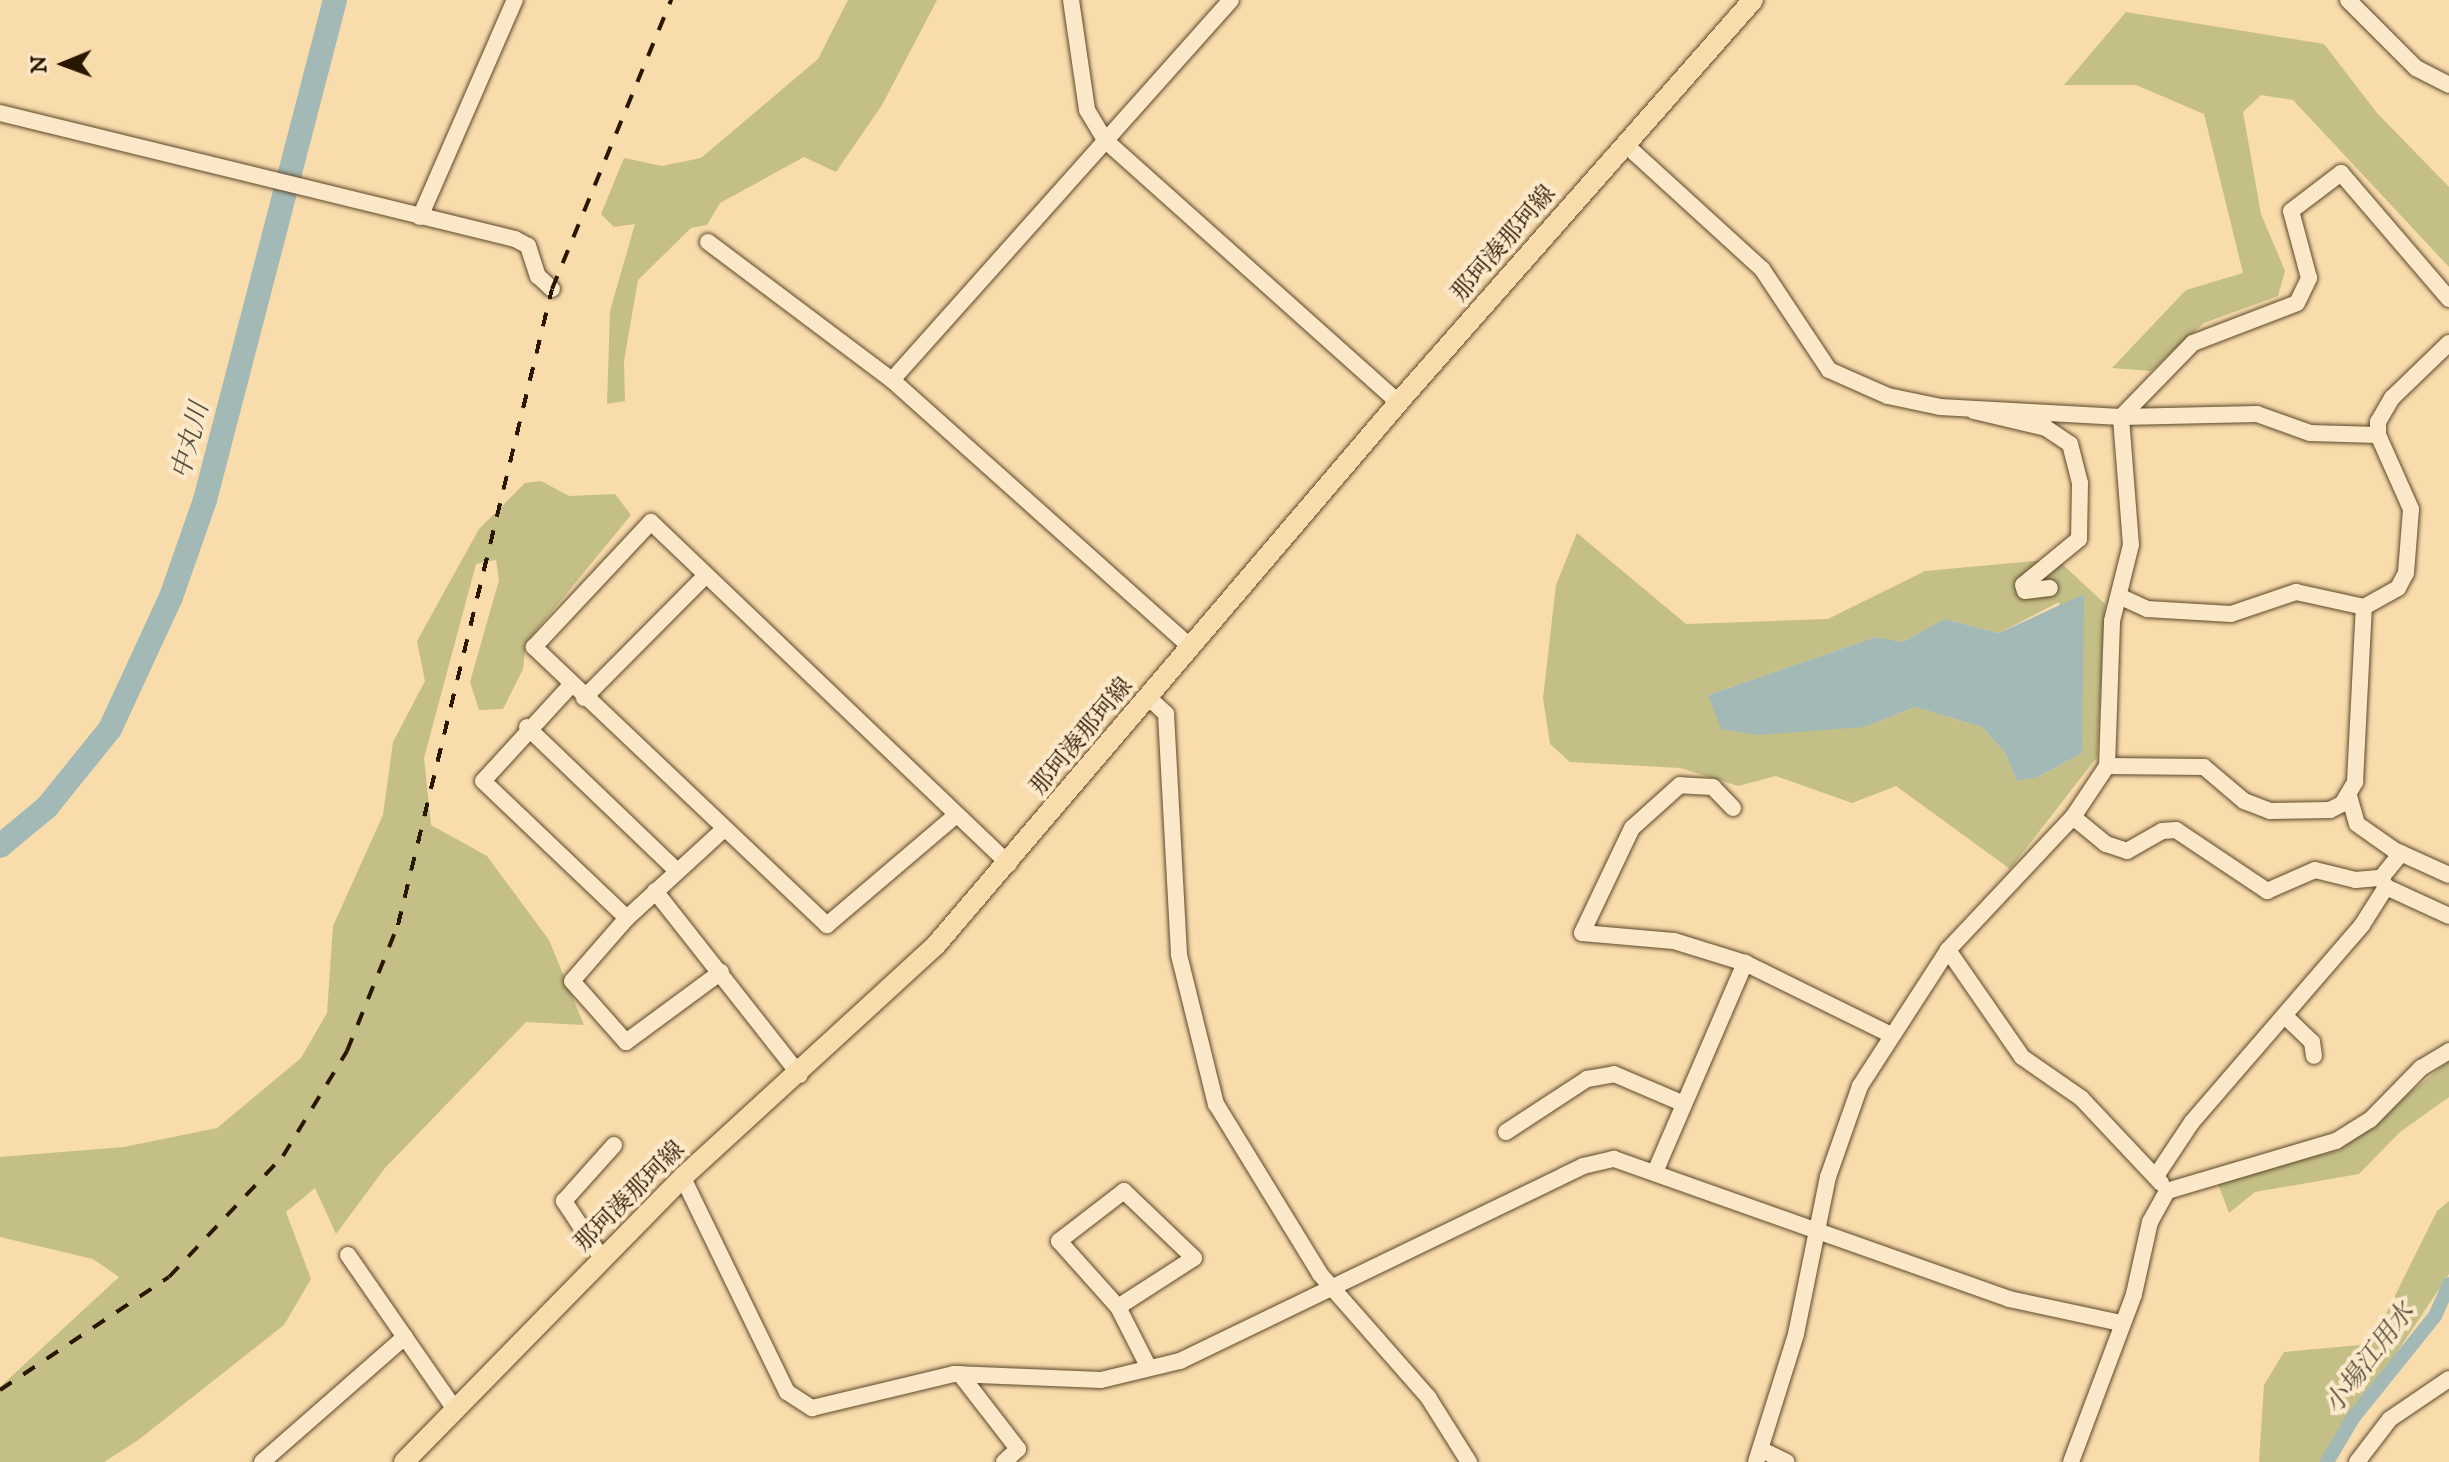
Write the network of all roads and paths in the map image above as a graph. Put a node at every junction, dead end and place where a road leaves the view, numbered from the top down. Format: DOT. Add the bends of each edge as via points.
graph roads {
  1 [pos="515,0"];
  2 [pos="1071,0"];
  3 [pos="1231,0"];
  4 [pos="1753,0"];
  5 [pos="2348,0"];
  6 [pos="2449,85"];
  7 [pos="0,113"];
  8 [pos="1105,140"];
  9 [pos="1626,145"];
  10 [pos="420,217"];
  11 [pos="708,242"];
  12 [pos="552,289"];
  13 [pos="2449,299"];
  14 [pos="2449,343"];
  15 [pos="892,380"];
  16 [pos="1399,403"];
  17 [pos="1969,406"];
  18 [pos="2121,417"];
  19 [pos="2378,435"];
  20 [pos="706,575"];
  21 [pos="2050,588"];
  22 [pos="2119,596"];
  23 [pos="2364,607"];
  24 [pos="1190,646"];
  25 [pos="571,685"];
  26 [pos="1148,697"];
  27 [pos="584,698"];
  28 [pos="527,727"];
  29 [pos="2107,766"];
  30 [pos="2349,796"];
  31 [pos="1733,808"];
  32 [pos="955,816"];
  33 [pos="2073,817"];
  34 [pos="723,830"];
  35 [pos="2401,853"];
  36 [pos="1009,864"];
  37 [pos="677,871"];
  38 [pos="2449,875"];
  39 [pos="2384,882"];
  40 [pos="655,891"];
  41 [pos="2449,916"];
  42 [pos="627,918"];
  43 [pos="1948,950"];
  44 [pos="1745,963"];
  45 [pos="721,972"];
  46 [pos="2287,1018"];
  47 [pos="1889,1034"];
  48 [pos="2449,1051"];
  49 [pos="2314,1056"];
  50 [pos="800,1075"];
  51 [pos="1684,1104"];
  52 [pos="1506,1132"];
  53 [pos="614,1145"];
  54 [pos="1655,1172"];
  55 [pos="2156,1176"];
  56 [pos="683,1178"];
  57 [pos="2167,1191"];
  58 [pos="1820,1232"];
  59 [pos="348,1255"];
  60 [pos="603,1260"];
  61 [pos="1334,1291"];
  62 [pos="1118,1307"];
  63 [pos="2121,1323"];
  64 [pos="405,1337"];
  65 [pos="1149,1368"];
  66 [pos="960,1374"];
  67 [pos="2449,1379"];
  68 [pos="456,1411"];
  69 [pos="1760,1457"];
  70 [pos="262,1462"];
  71 [pos="404,1462"];
  72 [pos="1004,1462"];
  73 [pos="1469,1462"];
  74 [pos="1787,1462"];
  75 [pos="2071,1462"];
  76 [pos="2357,1462"];
  1 -- 10 [label="street"];
  2 -- 8 [label="street" via="1087,110"];
  3 -- 8 [label="street"];
  4 -- 9 [label="main road, 那珂湊那珂線"];
  5 -- 6 [label="street" via="2416,68"];
  7 -- 10 [label="street"];
  8 -- 15 [label="street"];
  8 -- 16 [label="street"];
  9 -- 16 [label="main road, 那珂湊那珂線"];
  9 -- 17 [label="street" via="1762,269 1829,370 1888,396 1940,407"];
  10 -- 12 [label="street" via="528,246 538,276"];
  11 -- 15 [label="street"];
  13 -- 18 [label="street" via="2341,173 2291,211 2309,278 2297,303 2193,343"];
  14 -- 19 [label="street" via="2382,410"];
  15 -- 24 [label="street"];
  16 -- 24 [label="main road, 那珂湊那珂線"];
  17 -- 18 [label="street"];
  17 -- 21 [label="street" via="1984,417 2046,428 2070,444 2082,501 2079,539 2023,585 2025,591"];
  18 -- 19 [label="street" via="2257,414 2310,433"];
  18 -- 22 [label="street" via="2131,545"];
  19 -- 23 [label="street" via="2407,496 2413,527 2398,588"];
  20 -- 25 [label="street" via="651,522 534,647"];
  20 -- 27 [label="street"];
  20 -- 32 [label="street"];
  22 -- 23 [label="street" via="2147,609 2210,614 2246,610 2296,592"];
  22 -- 29 [label="street" via="2112,621"];
  23 -- 30 [label="street" via="2355,782"];
  24 -- 26 [label="main road, 那珂湊那珂線"];
  25 -- 27 [label="street"];
  25 -- 28 [label="street"];
  26 -- 36 [label="main road, 那珂湊那珂線"];
  26 -- 61 [label="street" via="1166,714 1173,904 1205,1076 1230,1134"];
  27 -- 34 [label="street"];
  28 -- 37 [label="street"];
  28 -- 42 [label="street" via="483,781"];
  29 -- 30 [label="street" via="2204,767 2244,801 2270,811 2330,810"];
  29 -- 33 [label="street"];
  30 -- 35 [label="street" via="2357,824"];
  31 -- 44 [label="street" via="1713,787 1680,785 1632,828 1582,933 1674,941"];
  32 -- 34 [label="street" via="827,925"];
  32 -- 36 [label="street"];
  33 -- 39 [label="street" via="2106,844 2127,851 2162,831 2176,830 2267,891 2315,870"];
  33 -- 43 [label="street"];
  34 -- 37 [label="street"];
  35 -- 38 [label="street"];
  35 -- 39 [label="street"];
  36 -- 50 [label="main road, 那珂湊那珂線" via="936,945"];
  37 -- 40 [label="street"];
  39 -- 41 [label="street"];
  39 -- 46 [label="street"];
  40 -- 42 [label="street"];
  40 -- 45 [label="street"];
  42 -- 45 [label="street" via="572,981 626,1042"];
  43 -- 47 [label="street"];
  43 -- 55 [label="street" via="2022,1057 2081,1098"];
  44 -- 47 [label="street"];
  44 -- 51 [label="street"];
  45 -- 50 [label="street"];
  46 -- 49 [label="street" via="2304,1031"];
  46 -- 55 [label="street" via="2275,1023 2192,1122"];
  47 -- 58 [label="street" via="1860,1086 1828,1177"];
  48 -- 57 [label="street" via="2421,1068 2370,1120 2336,1141"];
  50 -- 56 [label="main road, 那珂湊那珂線"];
  51 -- 52 [label="street" via="1614,1074 1587,1079"];
  51 -- 54 [label="street"];
  53 -- 60 [label="street" via="564,1201"];
  54 -- 58 [label="street"];
  54 -- 61 [label="street" via="1624,1159 1583,1166"];
  55 -- 57 [label="street"];
  56 -- 60 [label="main road, 那珂湊那珂線"];
  56 -- 66 [label="street" via="787,1392 799,1404 812,1408"];
  57 -- 63 [label="street" via="2150,1222"];
  58 -- 63 [label="street" via="2009,1299"];
  58 -- 69 [label="street"];
  59 -- 64 [label="street"];
  60 -- 68 [label="main road, 那珂湊那珂線"];
  61 -- 65 [label="street" via="1208,1349"];
  61 -- 73 [label="street" via="1428,1397"];
  62 -- 62 [label="street" via="1059,1241 1124,1191 1194,1258"];
  62 -- 65 [label="street"];
  63 -- 75 [label="street"];
  64 -- 68 [label="street"];
  64 -- 70 [label="street"];
  65 -- 66 [label="street" via="1101,1380"];
  66 -- 72 [label="street" via="1018,1449"];
  67 -- 76 [label="street" via="2390,1419"];
  68 -- 71 [label="main road, 那珂湊那珂線"];
  69 -- 74 [label="street"];
}
